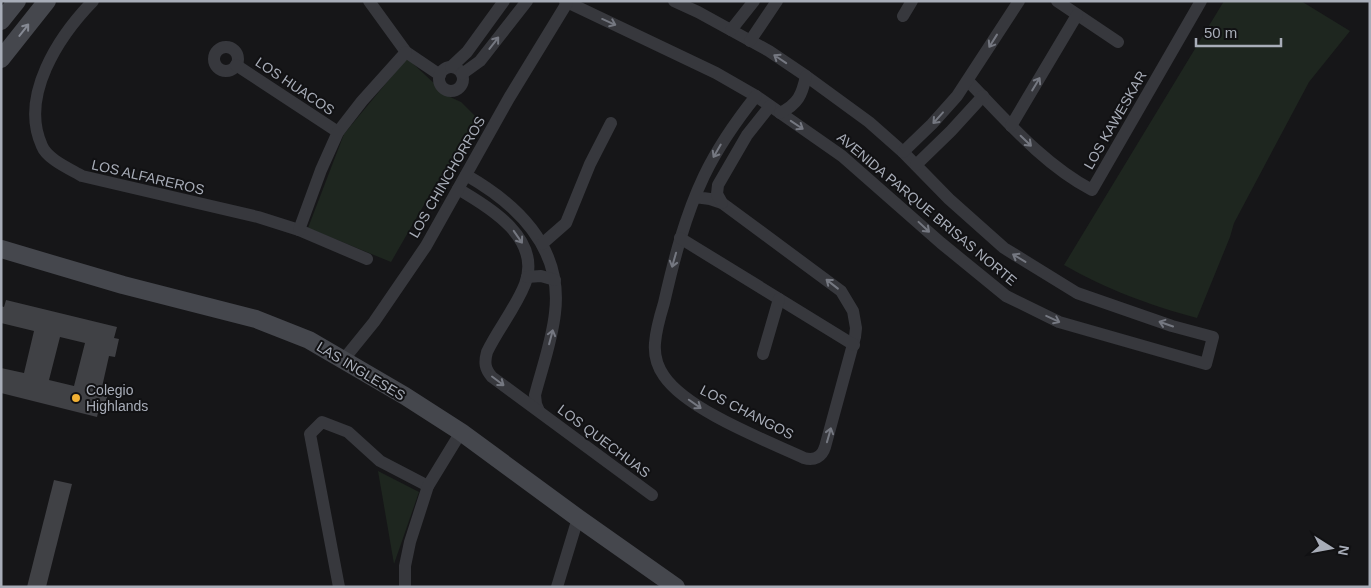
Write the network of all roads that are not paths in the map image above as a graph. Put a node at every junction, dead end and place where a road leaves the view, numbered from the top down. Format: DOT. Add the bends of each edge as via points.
graph roads {
  1 [pos="17,1"];
  2 [pos="47,1"];
  3 [pos="93,1"];
  4 [pos="369,1"];
  5 [pos="504,1"];
  6 [pos="528,1"];
  7 [pos="674,1"];
  8 [pos="754,1"];
  9 [pos="777,1"];
  10 [pos="912,1"];
  11 [pos="1018,1"];
  12 [pos="1057,1"];
  13 [pos="1201,1"];
  14 [pos="566,2"];
  15 [pos="1078,15"];
  16 [pos="903,16"];
  17 [pos="1,22"];
  18 [pos="730,30"];
  19 [pos="750,41"];
  20 [pos="1118,42"];
  21 [pos="406,52"];
  22 [pos="1,59"];
  23 [pos="236,65"];
  24 [pos="451,67"];
  25 [pos="462,74"];
  26 [pos="440,75"];
  27 [pos="806,76"];
  28 [pos="968,81"];
  29 [pos="756,96"];
  30 [pos="983,96"];
  31 [pos="775,109"];
  32 [pos="611,123"];
  33 [pos="1011,126"];
  34 [pos="338,132"];
  35 [pos="903,152"];
  36 [pos="916,165"];
  37 [pos="466,175"];
  38 [pos="458,189"];
  39 [pos="695,197"];
  40 [pos="722,203"];
  41 [pos="299,230"];
  42 [pos="680,238"];
  43 [pos="542,244"];
  44 [pos="1,248"];
  45 [pos="367,259"];
  46 [pos="527,277"];
  47 [pos="554,280"];
  48 [pos="779,299"];
  49 [pos="854,345"];
  50 [pos="763,354"];
  51 [pos="344,359"];
  52 [pos="538,384"];
  53 [pos="514,393"];
  54 [pos="539,411"];
  55 [pos="461,432"];
  56 [pos="428,486"];
  57 [pos="652,495"];
  58 [pos="578,518"];
  59 [pos="339,587"];
  60 [pos="405,587"];
  61 [pos="557,587"];
  62 [pos="676,587"];
  1 -- 17 [label="street"];
  22 -- 2 [label="street, one-way"];
  3 -- 41 [label="street, LOS ALFAREROS" via="56,48 43,73 36,97 36,123 42,148 56,161 82,176 258,217"];
  4 -- 21 [label="street"];
  5 -- 24 [label="street" via="467,52"];
  25 -- 6 [label="street, one-way" via="480,61"];
  7 -- 18 [label="street, AVENIDA PARQUE BRISAS NORTE"];
  8 -- 18 [label="street"];
  9 -- 19 [label="street"];
  10 -- 16 [label="street"];
  11 -- 28 [label="street, one-way"];
  12 -- 15 [label="street"];
  33 -- 13 [label="street, LOS KAWESKAR, one-way" via="1037,151 1092,190"];
  14 -- 29 [label="street, AVENIDA PARQUE BRISAS NORTE, one-way" via="716,73"];
  14 -- 37 [label="street, LOS CHINCHORROS"];
  15 -- 20 [label="street"];
  33 -- 15 [label="street, one-way"];
  18 -- 19 [label="street, AVENIDA PARQUE BRISAS NORTE"];
  27 -- 19 [label="street, AVENIDA PARQUE BRISAS NORTE, one-way"];
  21 -- 26 [label="street"];
  21 -- 34 [label="street"];
  23 -- 34 [label="street, LOS HUACOS"];
  24 -- 25 [label="street"];
  24 -- 26 [label="street"];
  25 -- 26 [label="street" via="462,86 452,92 441,86"];
  27 -- 31 [label="street" via="796,103"];
  27 -- 35 [label="street, AVENIDA PARQUE BRISAS NORTE" via="869,122"];
  28 -- 30 [label="street, LOS KAWESKAR"];
  28 -- 35 [label="street, one-way"];
  29 -- 31 [label="street, AVENIDA PARQUE BRISAS NORTE"];
  29 -- 39 [label="street, LOS CHANGOS, one-way" via="723,141"];
  30 -- 33 [label="street, LOS KAWESKAR"];
  30 -- 36 [label="street"];
  31 -- 36 [label="street, AVENIDA PARQUE BRISAS NORTE, one-way" via="842,156 940,243 1006,296 1058,322 1206,364 1213,337 1077,292 1004,248"];
  31 -- 40 [label="street" via="746,135 718,185 717,194"];
  32 -- 43 [label="street" via="566,223"];
  34 -- 41 [label="street"];
  35 -- 36 [label="street, AVENIDA PARQUE BRISAS NORTE"];
  37 -- 38 [label="street, LOS CHINCHORROS"];
  37 -- 43 [label="street, LOS QUECHUAS" via="516,211"];
  38 -- 46 [label="street, LOS QUECHUAS, one-way" via="492,210 514,231 528,260"];
  38 -- 51 [label="street, LOS CHINCHORROS" via="407,275"];
  39 -- 40 [label="street, LOS CHANGOS"];
  39 -- 42 [label="street, LOS CHANGOS"];
  49 -- 40 [label="street, LOS CHANGOS, one-way" via="855,320 841,291"];
  41 -- 45 [label="street, LOS ALFAREROS"];
  42 -- 48 [label="street"];
  42 -- 49 [label="street, LOS CHANGOS, one-way" via="656,335 655,353 664,377 702,409 808,460 817,458 825,446"];
  43 -- 47 [label="street, LOS QUECHUAS"];
  44 -- 51 [label="street, LAS INGLESES" via="123,285 256,319 309,340"];
  46 -- 47 [label="street" via="541,276"];
  46 -- 53 [label="street, LOS QUECHUAS, one-way" via="485,361 487,372"];
  52 -- 47 [label="street, LOS QUECHUAS, one-way" via="556,312"];
  48 -- 49 [label="street"];
  48 -- 50 [label="street"];
  51 -- 55 [label="street, LAS INGLESES"];
  52 -- 53 [label="street" via="529,393"];
  52 -- 54 [label="street, LOS QUECHUAS" via="535,400"];
  53 -- 54 [label="street, LOS QUECHUAS"];
  54 -- 57 [label="street, LOS QUECHUAS"];
  55 -- 56 [label="street"];
  55 -- 58 [label="street, LAS INGLESES"];
  56 -- 59 [label="street" via="380,462 348,432 322,422 310,434"];
  56 -- 60 [label="street" via="410,542"];
  58 -- 61 [label="street"];
  58 -- 62 [label="street, LAS INGLESES"];
}
